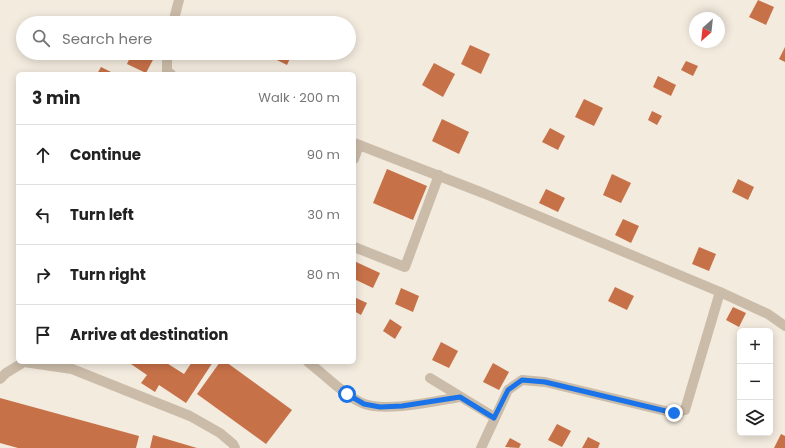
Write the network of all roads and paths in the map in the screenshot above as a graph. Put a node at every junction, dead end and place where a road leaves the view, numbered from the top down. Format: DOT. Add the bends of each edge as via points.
graph roads {
  1 [pos="179,0"];
  2 [pos="176,16"];
  3 [pos="167,60"];
  4 [pos="167,72"];
  5 [pos="356,144"];
  6 [pos="439,175"];
  7 [pos="356,248"];
  8 [pos="720,292"];
  9 [pos="785,326"];
  10 [pos="21,364"];
  11 [pos="38,364"];
  12 [pos="310,364"];
  13 [pos="430,378"];
  14 [pos="0,379"];
  15 [pos="460,397"];
  16 [pos="494,418"];
  17 [pos="235,448"];
  18 [pos="481,448"];
  1 -- 2 [label="street"];
  3 -- 4 [label="street"];
  5 -- 6 [label="street"];
  6 -- 7 [label="street" via="405,268"];
  6 -- 8 [label="street"];
  8 -- 9 [label="street" via="768,314"];
  8 -- 16 [label="street" via="685,410 674,413 545,382 522,380 508,390"];
  10 -- 14 [label="street"];
  11 -- 17 [label="street" via="72,369 183,413 220,433"];
  12 -- 15 [label="street" via="347,394 364,404 380,407 402,406"];
  13 -- 15 [label="street"];
  15 -- 16 [label="street"];
  16 -- 18 [label="street"];
}
